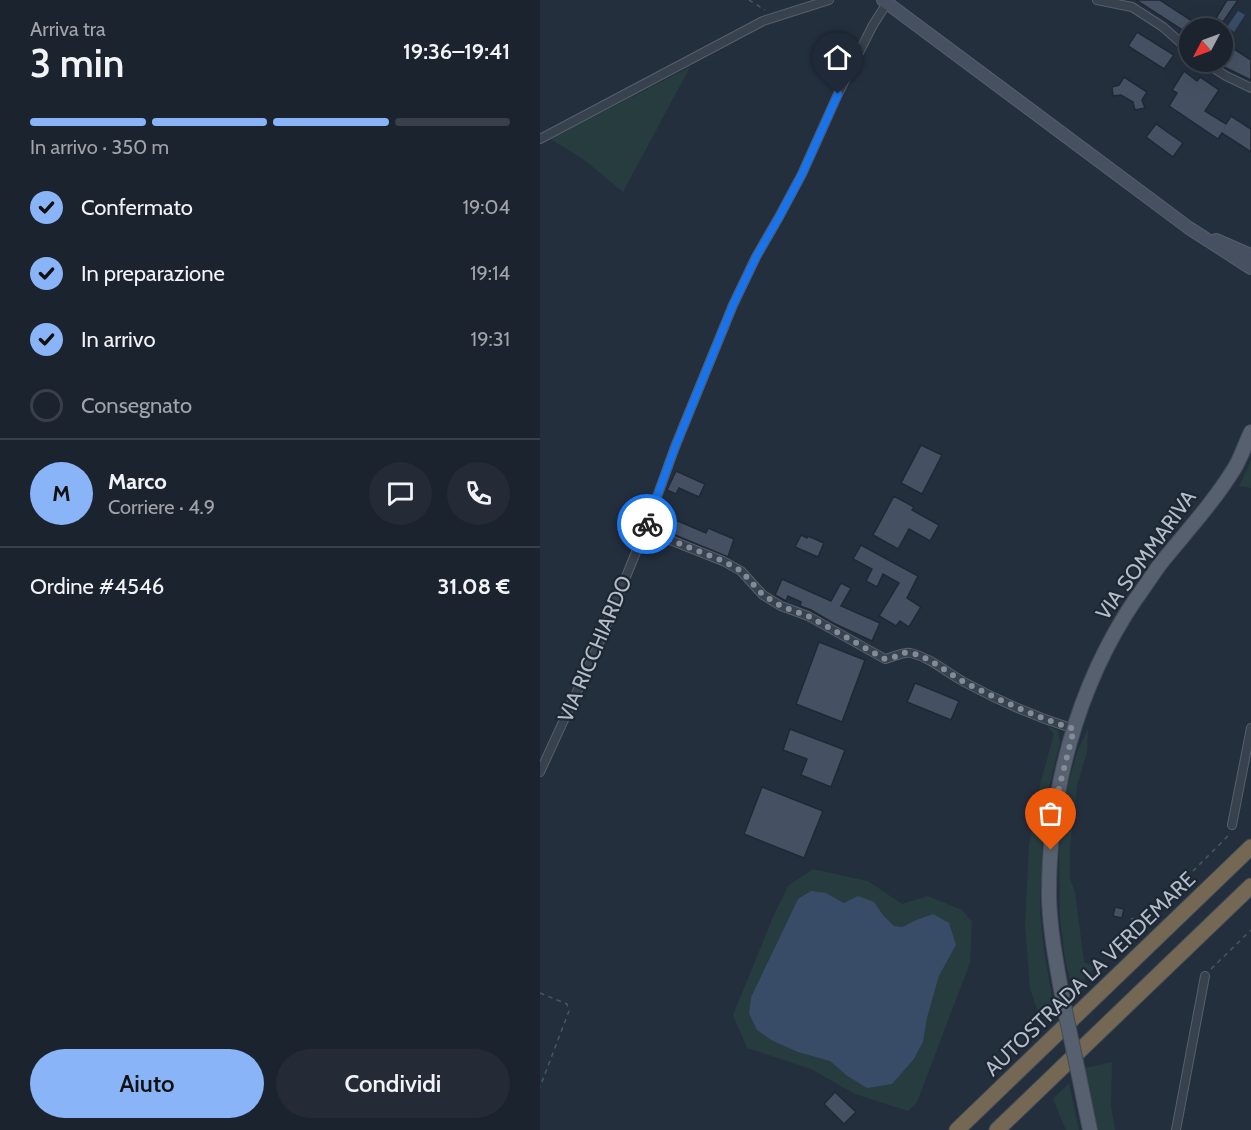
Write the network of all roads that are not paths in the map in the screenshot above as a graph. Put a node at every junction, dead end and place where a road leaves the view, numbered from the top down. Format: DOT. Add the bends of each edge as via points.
graph roads {
  1 [pos="829,0"];
  2 [pos="1097,0"];
  3 [pos="885,1"];
  4 [pos="1179,42"];
  5 [pos="1220,72"];
  6 [pos="1251,88"];
  7 [pos="540,139"];
  8 [pos="1159,206"];
  9 [pos="1251,255"];
  10 [pos="1251,268"];
  11 [pos="1251,432"];
  12 [pos="645,530"];
  13 [pos="1251,728"];
  14 [pos="1074,729"];
  15 [pos="540,772"];
  16 [pos="1232,825"];
  17 [pos="1251,847"];
  18 [pos="1251,886"];
  19 [pos="1205,976"];
  20 [pos="957,1130"];
  21 [pos="997,1130"];
  22 [pos="1090,1130"];
  23 [pos="1176,1130"];
  1 -- 7 [label="street" via="763,21"];
  2 -- 4 [label="street" via="1132,7"];
  3 -- 8 [label="main road"];
  3 -- 12 [label="street, VIA RICCHIARDO" via="802,174 733,305"];
  5 -- 6 [label="street"];
  8 -- 9 [label="main road" via="1213,239"];
  8 -- 10 [label="main road"];
  11 -- 14 [label="main road, VIA SOMMARIVA" via="1234,468 1161,563 1109,642"];
  12 -- 14 [label="street" via="723,561 741,571 763,595 781,606 808,616 885,659 909,652 928,659 991,696"];
  12 -- 15 [label="street, VIA RICCHIARDO"];
  13 -- 16 [label="street"];
  14 -- 22 [label="main road, VIA SOMMARIVA, bridge" via="1056,800 1049,900 1053,947"];
  17 -- 20 [label="highway, AUTOSTRADA LA VERDEMARE"];
  18 -- 21 [label="highway"];
  19 -- 23 [label="street"];
}
